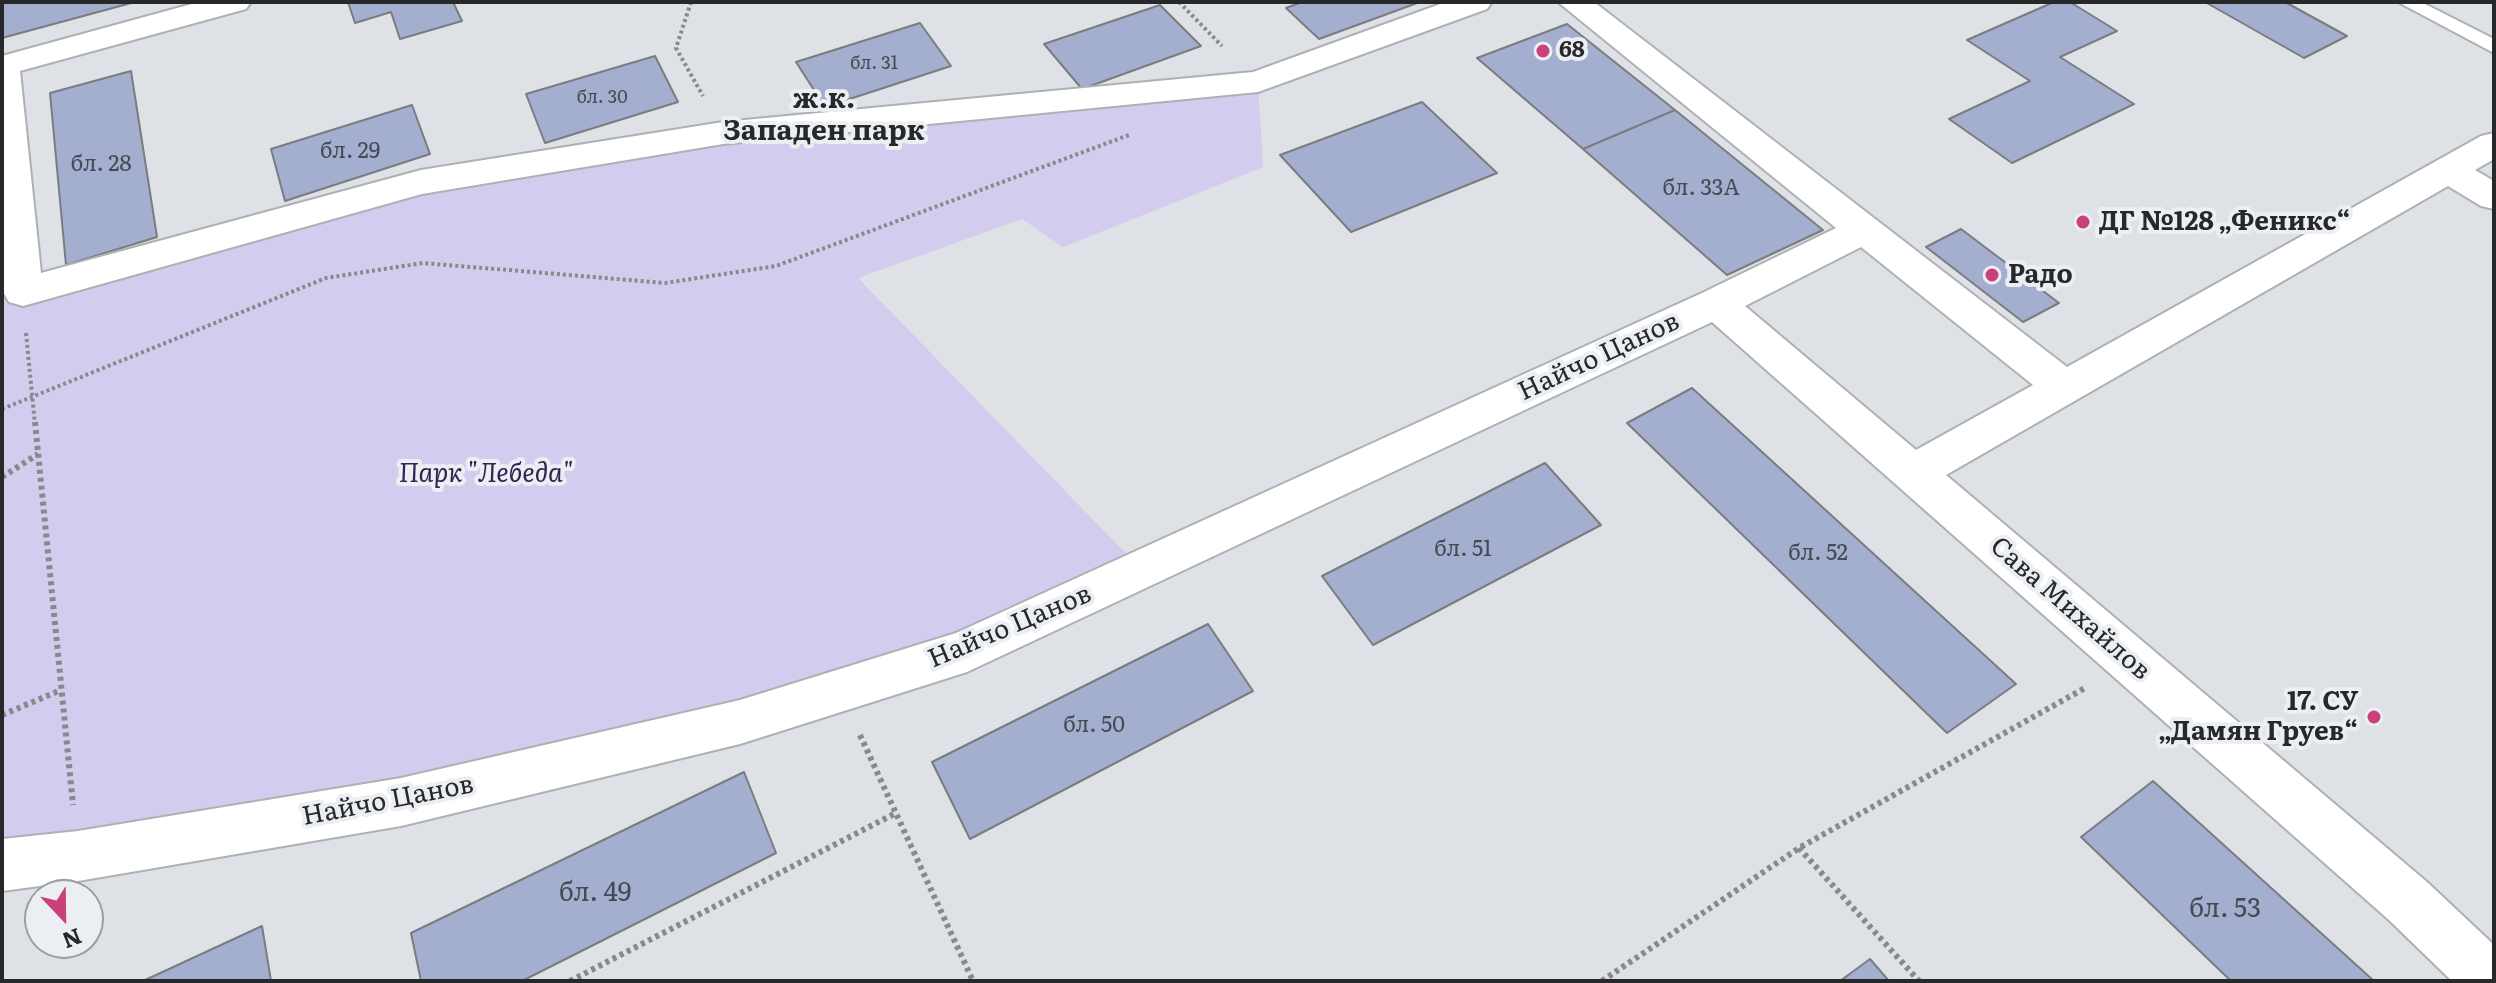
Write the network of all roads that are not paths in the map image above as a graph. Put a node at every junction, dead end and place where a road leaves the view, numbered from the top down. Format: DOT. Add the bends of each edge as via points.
graph roads {
  1 [pos="235,2"];
  2 [pos="1476,2"];
  3 [pos="1574,2"];
  4 [pos="2407,2"];
  5 [pos="2494,47"];
  6 [pos="3,66"];
  7 [pos="2494,144"];
  8 [pos="2449,171"];
  9 [pos="2494,197"];
  10 [pos="1865,229"];
  11 [pos="1716,303"];
  12 [pos="2064,387"];
  13 [pos="1913,473"];
  14 [pos="2,865"];
  15 [pos="2492,981"];
  1 -- 6 [label="street"];
  2 -- 6 [label="street" via="1258,82 723,133 421,182 23,292"];
  3 -- 10 [label="street"];
  4 -- 5 [label="lane"];
  7 -- 8 [label="street"];
  8 -- 9 [label="street"];
  8 -- 12 [label="street"];
  10 -- 11 [label="street, Найчо Цанов"];
  10 -- 12 [label="street"];
  11 -- 13 [label="street, Сава Михайлов"];
  11 -- 14 [label="street, Найчо Цанов" via="967,651 740,722 401,802"];
  12 -- 13 [label="street"];
  13 -- 15 [label="street, Сава Михайлов" via="2408,901"];
}
